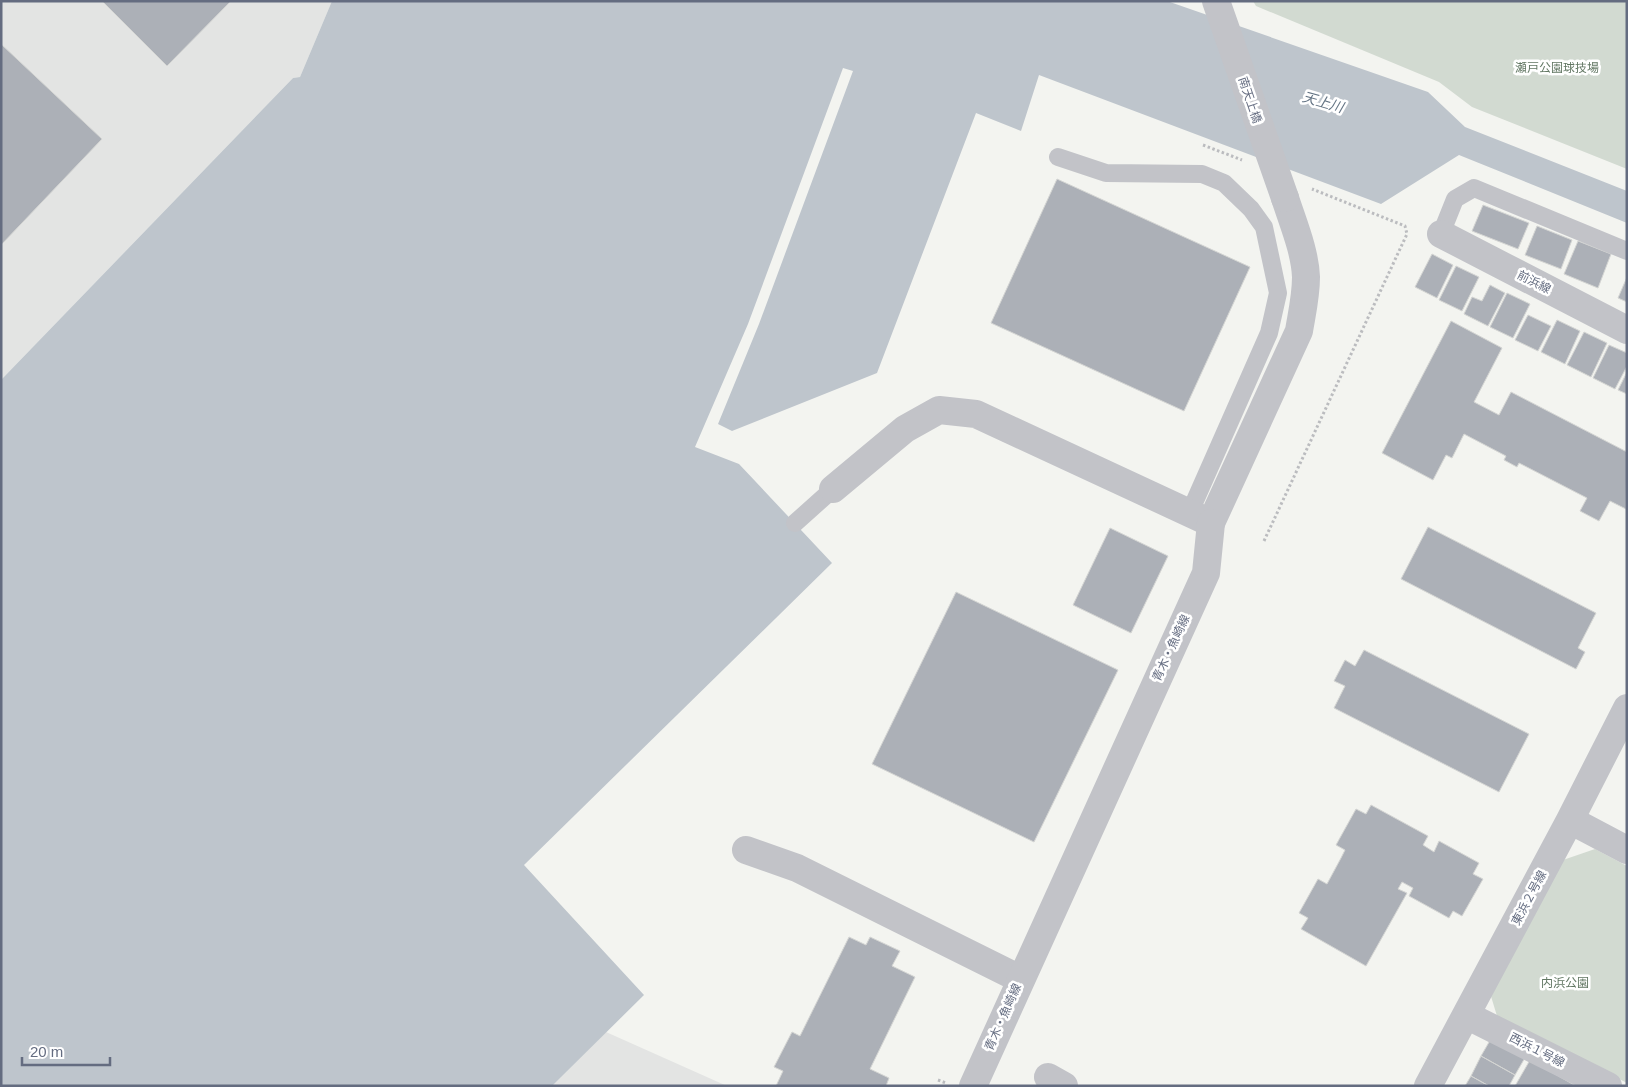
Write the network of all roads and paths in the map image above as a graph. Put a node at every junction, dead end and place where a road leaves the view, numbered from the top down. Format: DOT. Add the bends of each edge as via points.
graph roads {
  1 [pos="1216,1"];
  2 [pos="1058,157"];
  3 [pos="1285,198"];
  4 [pos="1441,234"];
  5 [pos="1627,251"];
  6 [pos="1627,330"];
  7 [pos="833,489"];
  8 [pos="1200,518"];
  9 [pos="795,523"];
  10 [pos="1627,708"];
  11 [pos="1570,820"];
  12 [pos="746,850"];
  13 [pos="1627,850"];
  14 [pos="1020,979"];
  15 [pos="1466,1015"];
  16 [pos="973,1086"];
  17 [pos="1428,1086"];
  18 [pos="1608,1086"];
  1 -- 3 [label="street, 南天上橋, bridge"];
  2 -- 8 [label="lane" via="1106,174 1202,174 1224,183 1264,227 1278,293 1269,333"];
  3 -- 8 [label="street, 青木・魚崎線" via="1306,275 1299,331"];
  4 -- 5 [label="lane" via="1455,199 1474,188"];
  4 -- 6 [label="street, 前浜線"];
  7 -- 8 [label="street" via="905,428 939,410 976,414"];
  7 -- 9 [label="lane"];
  8 -- 14 [label="street, 青木・魚崎線" via="1206,574"];
  10 -- 11 [label="street, 東浜２号線"];
  11 -- 13 [label="street"];
  11 -- 15 [label="street, 東浜２号線"];
  12 -- 14 [label="street" via="797,868"];
  14 -- 16 [label="street, 青木・魚崎線"];
  15 -- 17 [label="street, 東浜２号線"];
  15 -- 18 [label="street, 西浜１号線"];
}
